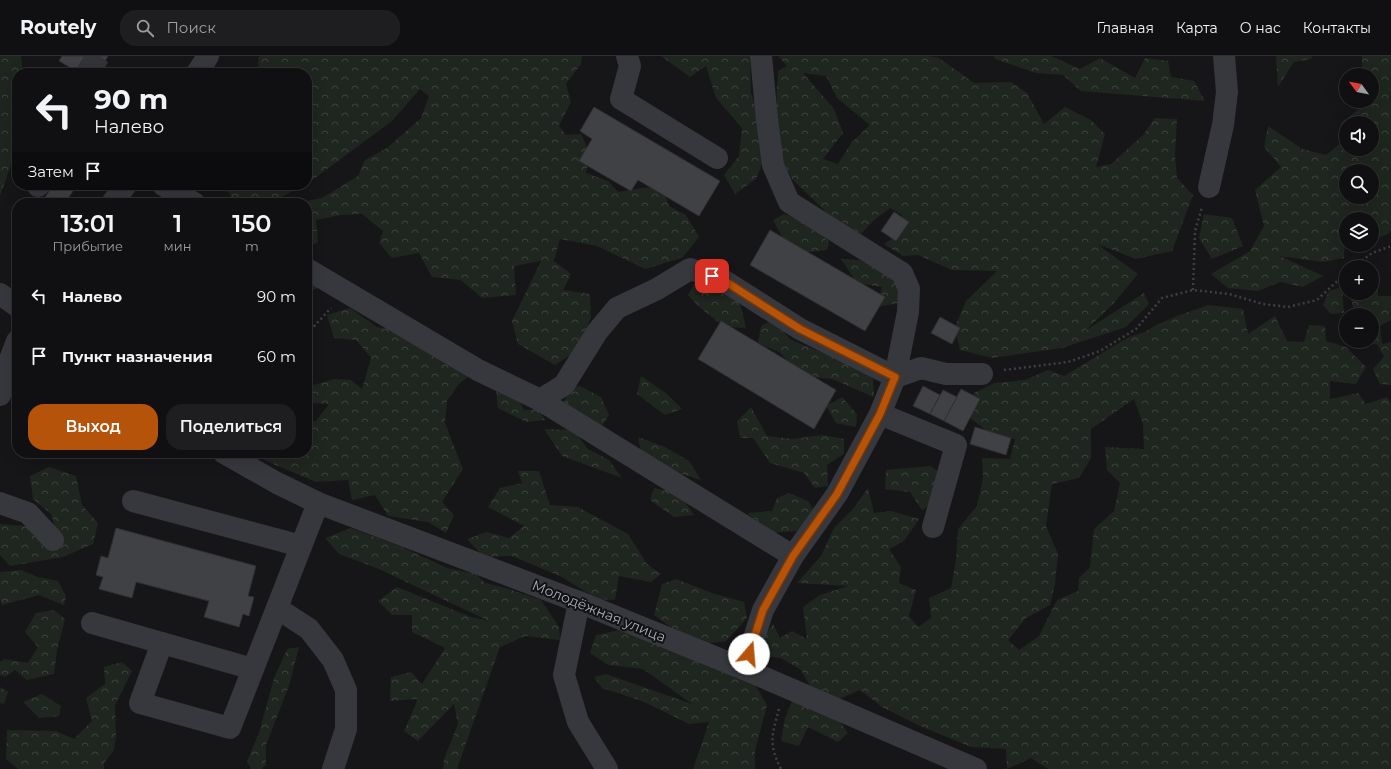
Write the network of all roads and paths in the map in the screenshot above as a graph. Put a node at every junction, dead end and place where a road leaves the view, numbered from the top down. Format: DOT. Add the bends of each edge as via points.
graph roads {
  1 [pos="208,56"];
  2 [pos="627,56"];
  3 [pos="760,56"];
  4 [pos="1224,56"];
  5 [pos="200,68"];
  6 [pos="716,158"];
  7 [pos="1209,187"];
  8 [pos="122,190"];
  9 [pos="172,190"];
  10 [pos="116,198"];
  11 [pos="185,198"];
  12 [pos="1391,246"];
  13 [pos="1363,260"];
  14 [pos="312,272"];
  15 [pos="1339,280"];
  16 [pos="1193,290"];
  17 [pos="345,292"];
  18 [pos="0,294"];
  19 [pos="12,302"];
  20 [pos="312,328"];
  21 [pos="12,354"];
  22 [pos="982,374"];
  23 [pos="895,377"];
  24 [pos="0,395"];
  25 [pos="540,400"];
  26 [pos="880,414"];
  27 [pos="233,458"];
  28 [pos="133,501"];
  29 [pos="0,503"];
  30 [pos="318,503"];
  31 [pos="932,527"];
  32 [pos="54,540"];
  33 [pos="301,546"];
  34 [pos="793,556"];
  35 [pos="579,602"];
  36 [pos="277,608"];
  37 [pos="92,623"];
  38 [pos="162,643"];
  39 [pos="253,669"];
  40 [pos="744,669"];
  41 [pos="785,687"];
  42 [pos="334,769"];
  43 [pos="607,769"];
  44 [pos="781,769"];
  45 [pos="976,769"];
  1 -- 5 [label="street"];
  2 -- 6 [label="street" via="630,66 621,99"];
  3 -- 23 [label="street" via="773,165 789,202 902,273 909,290 908,312"];
  4 -- 7 [label="street" via="1227,92 1223,125"];
  7 -- 16 [label="path" via="1195,231"];
  8 -- 10 [label="street"];
  9 -- 11 [label="street"];
  12 -- 13 [label="path" via="1372,253"];
  14 -- 17 [label="street"];
  15 -- 16 [label="path" via="1317,300 1288,307 1263,304 1229,294"];
  16 -- 22 [label="path" via="1162,298 1136,329 1100,351 1068,362"];
  17 -- 20 [label="path"];
  17 -- 25 [label="street" via="478,370"];
  18 -- 19 [label="street"];
  21 -- 24 [label="street"];
  22 -- 23 [label="street" via="946,374 921,368"];
  23 -- 25 [label="street" via="800,329 723,280 690,269 657,289 617,308 597,332 564,385"];
  23 -- 26 [label="street"];
  25 -- 34 [label="street"];
  26 -- 31 [label="street" via="956,445"];
  26 -- 34 [label="street" via="837,494"];
  27 -- 30 [label="street, Молодёжная улица"];
  28 -- 33 [label="street"];
  29 -- 32 [label="street" via="28,513"];
  30 -- 33 [label="street"];
  30 -- 35 [label="street, Молодёжная улица"];
  33 -- 36 [label="street"];
  34 -- 40 [label="street" via="763,610"];
  35 -- 40 [label="street, Молодёжная улица"];
  35 -- 43 [label="street" via="564,675 578,722"];
  36 -- 39 [label="street"];
  36 -- 42 [label="street" via="309,629 334,660 346,690 346,729"];
  37 -- 38 [label="street"];
  38 -- 39 [label="street"];
  38 -- 39 [label="street" via="140,703 230,728"];
  40 -- 41 [label="street, Молодёжная улица"];
  41 -- 44 [label="path" via="772,736 774,755"];
  41 -- 45 [label="street, Молодёжная улица"];
}
